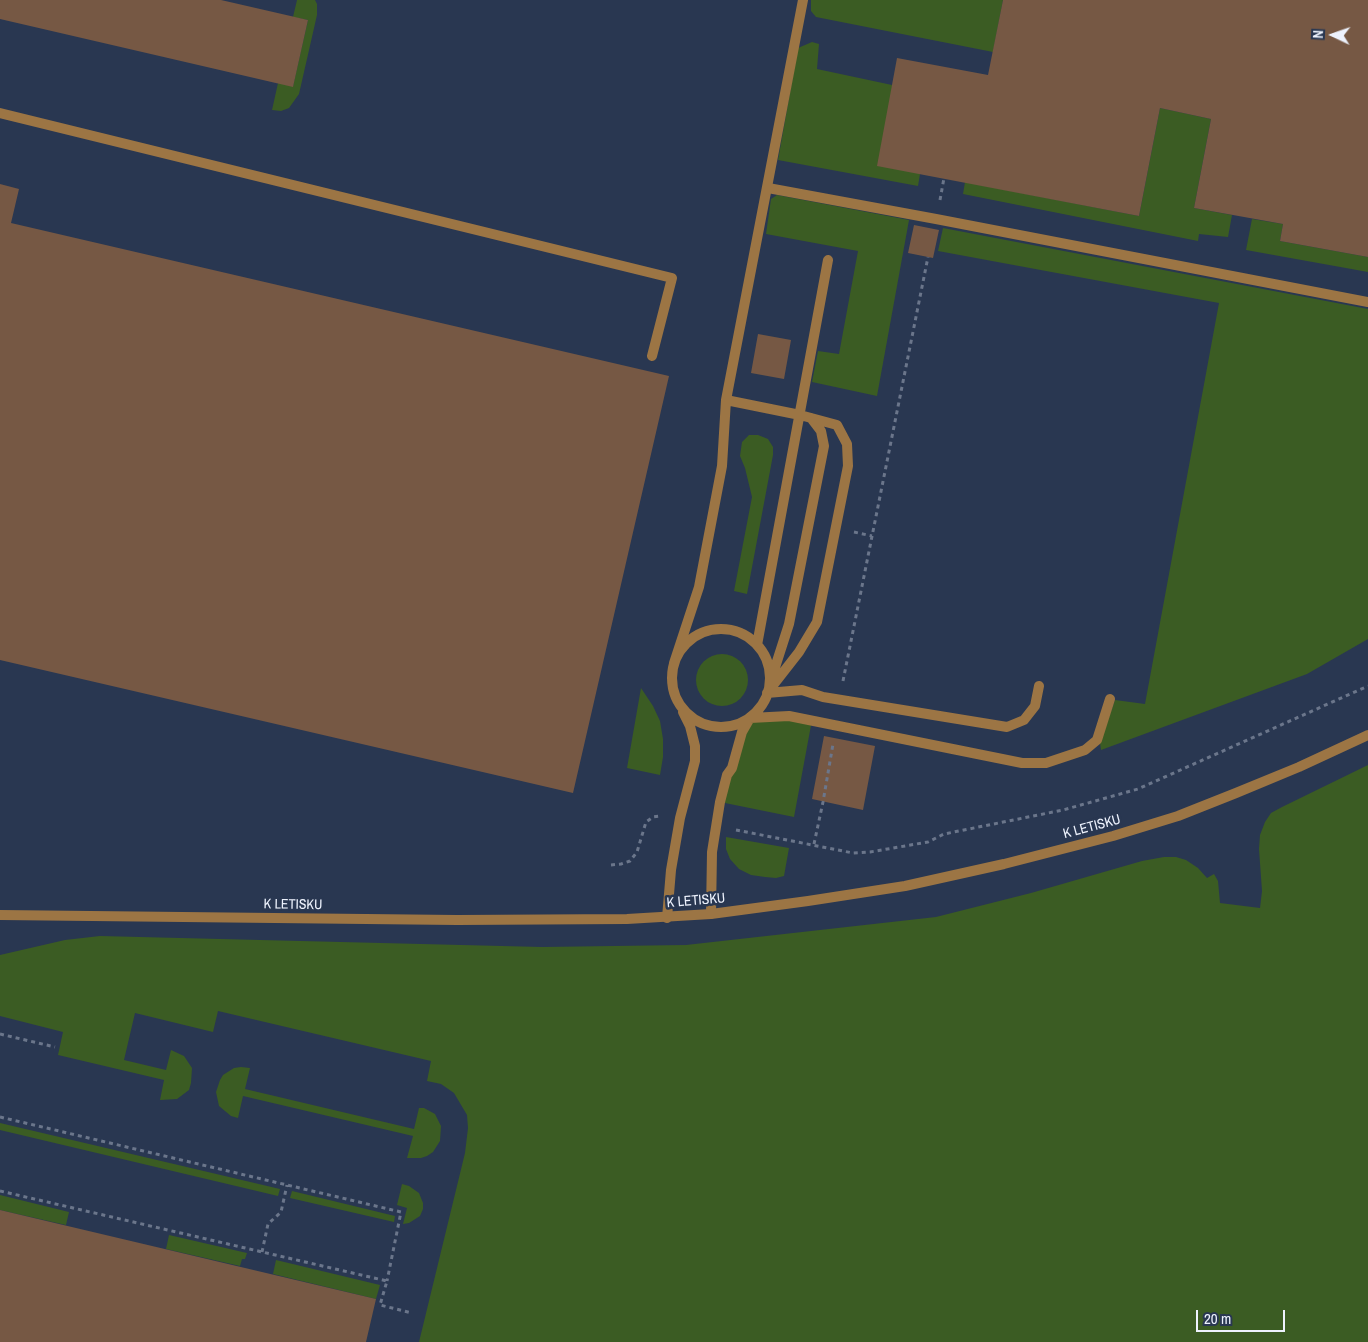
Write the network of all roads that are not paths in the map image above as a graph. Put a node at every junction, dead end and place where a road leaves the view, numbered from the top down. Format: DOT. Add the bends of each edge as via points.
graph roads {
  1 [pos="803,0"];
  2 [pos="0,113"];
  3 [pos="768,188"];
  4 [pos="828,260"];
  5 [pos="1368,302"];
  6 [pos="652,356"];
  7 [pos="726,400"];
  8 [pos="800,415"];
  9 [pos="811,418"];
  10 [pos="757,645"];
  11 [pos="674,662"];
  12 [pos="1039,686"];
  13 [pos="767,693"];
  14 [pos="1110,699"];
  15 [pos="681,707"];
  16 [pos="750,718"];
  17 [pos="1368,735"];
  18 [pos="711,914"];
  19 [pos="0,915"];
  20 [pos="667,918"];
  1 -- 3 [label="street"];
  2 -- 6 [label="street" via="672,278"];
  3 -- 5 [label="street"];
  3 -- 7 [label="street"];
  4 -- 8 [label="street"];
  7 -- 8 [label="street"];
  7 -- 11 [label="street" via="722,466 701,578"];
  8 -- 9 [label="street"];
  8 -- 10 [label="street"];
  9 -- 13 [label="street" via="821,431 824,446 789,624"];
  9 -- 13 [label="street" via="837,425 847,444 848,466 817,622 799,652"];
  10 -- 11 [label="street" via="744,635 728,630 711,630 695,636 682,648"];
  10 -- 13 [label="street" via="770,676"];
  11 -- 15 [label="street" via="674,693"];
  12 -- 13 [label="street" via="1035,706 1029,714 1008,727 839,700 802,690"];
  13 -- 16 [label="street"];
  14 -- 16 [label="street" via="1097,740 1085,750 1046,763 1022,763 789,716"];
  15 -- 16 [label="street" via="692,718 716,727 736,725"];
  15 -- 20 [label="street" via="690,726 695,761 680,818"];
  16 -- 18 [label="street" via="742,732 720,802 712,852"];
  17 -- 18 [label="street, K LETISKU" via="1178,816 1113,836 905,886"];
  18 -- 20 [label="street, K LETISKU"];
  19 -- 20 [label="street, K LETISKU" via="457,920"];
}
